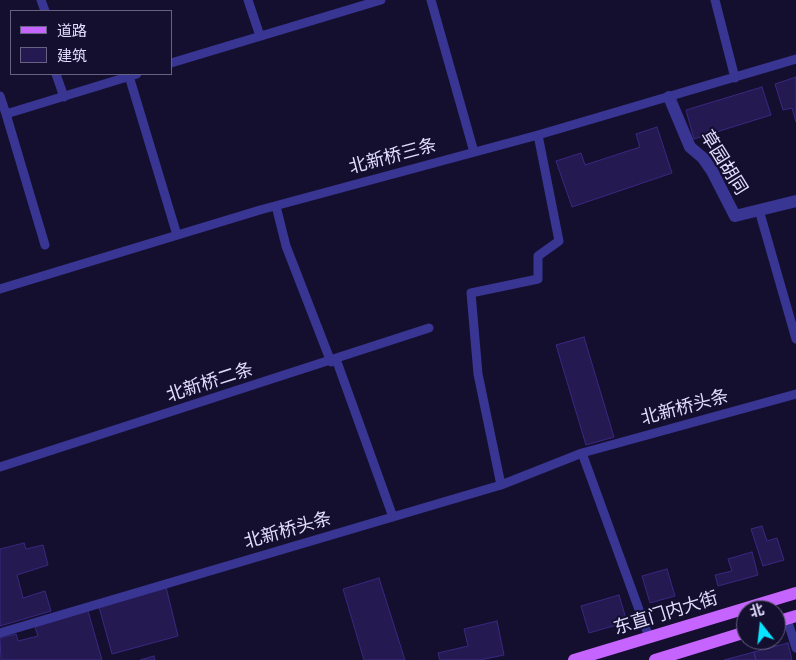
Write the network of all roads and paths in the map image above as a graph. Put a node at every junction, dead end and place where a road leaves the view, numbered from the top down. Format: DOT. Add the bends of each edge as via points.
graph roads {
  1 [pos="248,0"];
  2 [pos="381,0"];
  3 [pos="431,0"];
  4 [pos="714,0"];
  5 [pos="260,36"];
  6 [pos="796,59"];
  7 [pos="172,63"];
  8 [pos="56,75"];
  9 [pos="133,75"];
  10 [pos="734,78"];
  11 [pos="0,96"];
  12 [pos="64,97"];
  13 [pos="668,97"];
  14 [pos="6,114"];
  15 [pos="538,135"];
  16 [pos="474,152"];
  17 [pos="796,201"];
  18 [pos="276,206"];
  19 [pos="759,210"];
  20 [pos="176,236"];
  21 [pos="45,244"];
  22 [pos="0,289"];
  23 [pos="429,328"];
  24 [pos="796,339"];
  25 [pos="333,360"];
  26 [pos="796,394"];
  27 [pos="582,452"];
  28 [pos="0,467"];
  29 [pos="501,485"];
  30 [pos="393,517"];
  31 [pos="796,593"];
  32 [pos="786,619"];
  33 [pos="0,633"];
  34 [pos="736,635"];
  35 [pos="649,637"];
  36 [pos="796,648"];
  37 [pos="574,660"];
  38 [pos="655,660"];
  1 -- 5 [label="lane"];
  2 -- 5 [label="lane"];
  3 -- 16 [label="lane"];
  4 -- 10 [label="lane"];
  5 -- 7 [label="lane"];
  6 -- 10 [label="lane, 北新桥三条"];
  8 -- 12 [label="lane"];
  9 -- 12 [label="lane"];
  9 -- 20 [label="lane"];
  10 -- 13 [label="lane, 北新桥三条"];
  11 -- 14 [label="lane"];
  12 -- 14 [label="lane"];
  13 -- 15 [label="lane, 北新桥三条"];
  13 -- 19 [label="street, 草园胡同" via="690,147 712,171 735,216"];
  14 -- 21 [label="lane"];
  15 -- 16 [label="lane, 北新桥三条"];
  15 -- 29 [label="lane" via="559,241 538,256 538,279 471,293 478,374"];
  16 -- 18 [label="lane, 北新桥三条"];
  17 -- 19 [label="street, 草园胡同"];
  18 -- 20 [label="lane, 北新桥三条"];
  18 -- 25 [label="lane" via="286,246"];
  19 -- 24 [label="lane"];
  20 -- 22 [label="lane, 北新桥三条"];
  23 -- 25 [label="lane, 北新桥二条"];
  25 -- 28 [label="lane, 北新桥二条"];
  25 -- 30 [label="lane"];
  26 -- 27 [label="lane, 北新桥头条"];
  27 -- 29 [label="lane, 北新桥头条"];
  27 -- 35 [label="lane"];
  29 -- 30 [label="lane, 北新桥头条"];
  30 -- 33 [label="lane, 北新桥头条"];
  31 -- 35 [label="main road, 东直门内大街"];
  32 -- 36 [label="lane"];
  34 -- 38 [label="main road"];
  35 -- 37 [label="main road, 东直门内大街"];
}
